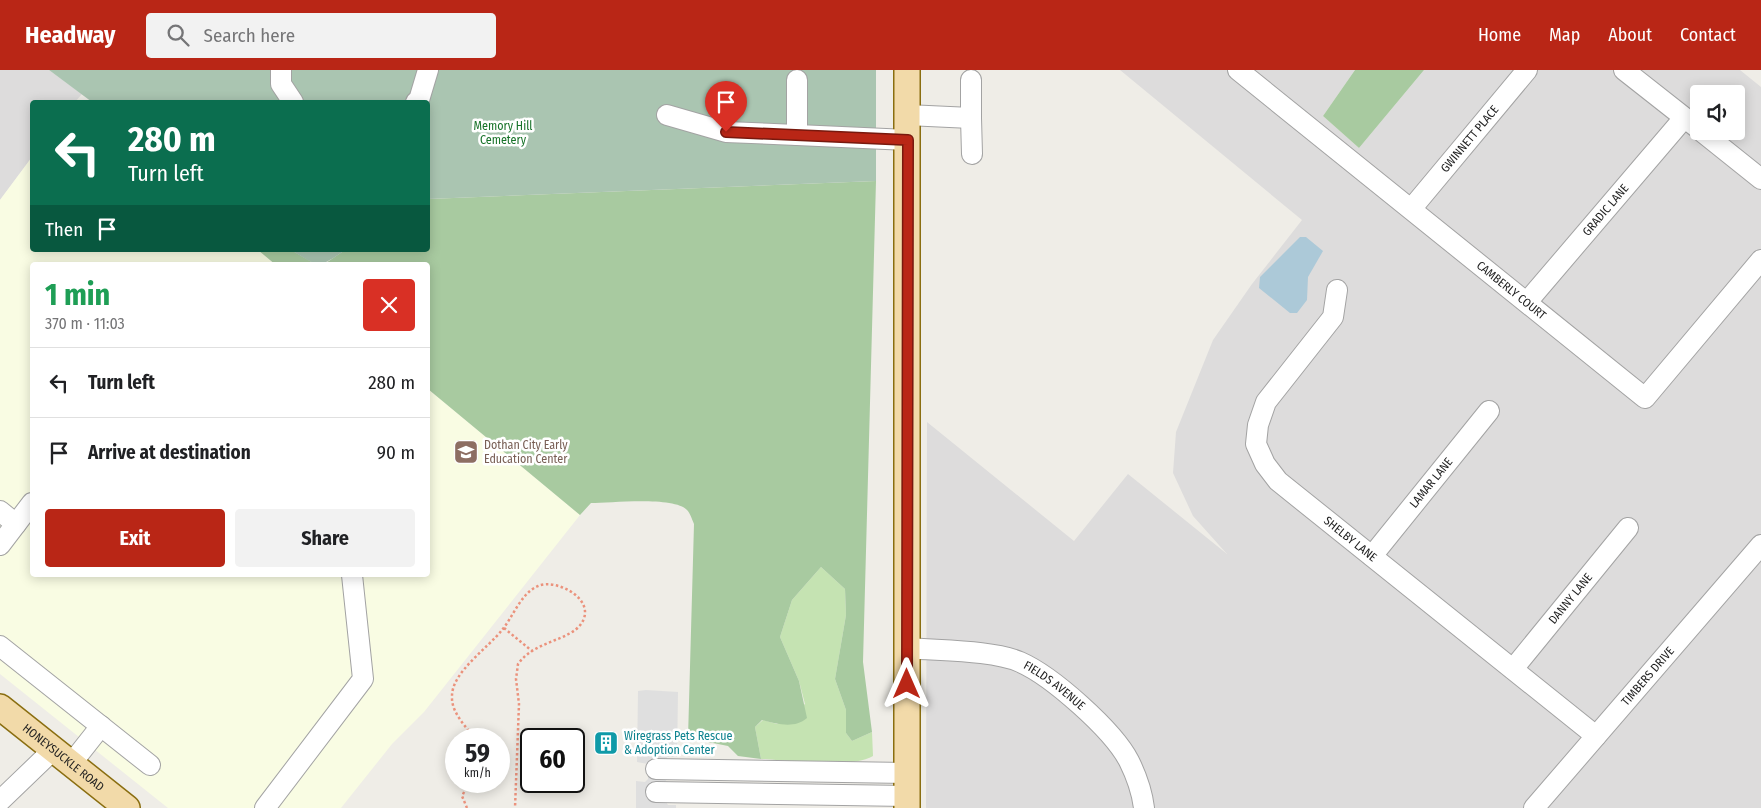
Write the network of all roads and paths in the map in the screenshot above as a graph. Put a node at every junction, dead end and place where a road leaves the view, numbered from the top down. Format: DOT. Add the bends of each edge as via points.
graph roads {
  1 [pos="280,70"];
  2 [pos="428,70"];
  3 [pos="907,70"];
  4 [pos="1238,70"];
  5 [pos="1527,70"];
  6 [pos="1624,70"];
  7 [pos="797,80"];
  8 [pos="971,80"];
  9 [pos="292,100"];
  10 [pos="419,100"];
  11 [pos="908,114"];
  12 [pos="667,115"];
  13 [pos="971,118"];
  14 [pos="1690,122"];
  15 [pos="1690,131"];
  16 [pos="797,135"];
  17 [pos="908,140"];
  18 [pos="1712,140"];
  19 [pos="972,154"];
  20 [pos="1761,179"];
  21 [pos="1412,208"];
  22 [pos="1761,260"];
  23 [pos="1337,290"];
  24 [pos="1526,302"];
  25 [pos="1489,411"];
  26 [pos="30,506"];
  27 [pos="0,511"];
  28 [pos="16,524"];
  29 [pos="1628,528"];
  30 [pos="0,545"];
  31 [pos="1761,545"];
  32 [pos="1372,556"];
  33 [pos="352,577"];
  34 [pos="504,628"];
  35 [pos="0,646"];
  36 [pos="908,648"];
  37 [pos="532,651"];
  38 [pos="1513,669"];
  39 [pos="0,707"];
  40 [pos="101,726"];
  41 [pos="467,728"];
  42 [pos="1596,736"];
  43 [pos="62,757"];
  44 [pos="150,765"];
  45 [pos="656,769"];
  46 [pos="761,771"];
  47 [pos="656,792"];
  48 [pos="464,793"];
  49 [pos="907,793"];
  50 [pos="760,794"];
  51 [pos="0,801"];
  52 [pos="127,808"];
  53 [pos="265,808"];
  54 [pos="467,808"];
  55 [pos="515,808"];
  56 [pos="1144,808"];
  57 [pos="1534,808"];
  1 -- 9 [label="street" via="281,84"];
  2 -- 10 [label="street"];
  3 -- 11 [label="main road"];
  4 -- 21 [label="street, CAMBERLY COURT"];
  5 -- 21 [label="street, GWINNETT PLACE"];
  6 -- 14 [label="street"];
  7 -- 16 [label="street"];
  8 -- 13 [label="street"];
  11 -- 13 [label="street"];
  11 -- 17 [label="main road"];
  12 -- 16 [label="street" via="726,132"];
  13 -- 19 [label="street"];
  15 -- 24 [label="street, GRADIC LANE"];
  16 -- 17 [label="street"];
  17 -- 36 [label="main road"];
  18 -- 20 [label="street"];
  21 -- 24 [label="street, CAMBERLY COURT"];
  22 -- 24 [label="street, CAMBERLY COURT" via="1645,398"];
  23 -- 32 [label="street, SHELBY LANE" via="1334,317 1266,402 1256,444 1264,464 1278,481"];
  25 -- 32 [label="street, LAMAR LANE"];
  26 -- 28 [label="street"];
  27 -- 28 [label="street"];
  28 -- 30 [label="street"];
  29 -- 38 [label="street, DANNY LANE"];
  31 -- 42 [label="street, TIMBERS DRIVE"];
  32 -- 38 [label="street, SHELBY LANE"];
  33 -- 53 [label="street" via="363,679"];
  34 -- 37 [label="path"];
  34 -- 37 [label="path" via="536,587 554,585 578,597 585,614 581,624"];
  34 -- 41 [label="path" via="465,669 452,691 458,716"];
  35 -- 40 [label="street"];
  36 -- 49 [label="main road"];
  36 -- 56 [label="street, FIELDS AVENUE" via="999,656 1035,670 1063,691 1117,744 1137,780"];
  37 -- 55 [label="path" via="520,661 517,669 519,704"];
  38 -- 42 [label="street, SHELBY LANE"];
  39 -- 43 [label="main road, HONEYSUCKLE ROAD"];
  40 -- 43 [label="street"];
  40 -- 44 [label="street"];
  42 -- 57 [label="street, TIMBERS DRIVE"];
  43 -- 51 [label="street"];
  43 -- 52 [label="main road, HONEYSUCKLE ROAD"];
  45 -- 46 [label="street"];
  46 -- 49 [label="street"];
  46 -- 50 [label="street"];
  47 -- 50 [label="street"];
  48 -- 54 [label="path"];
  49 -- 50 [label="street"];
}
